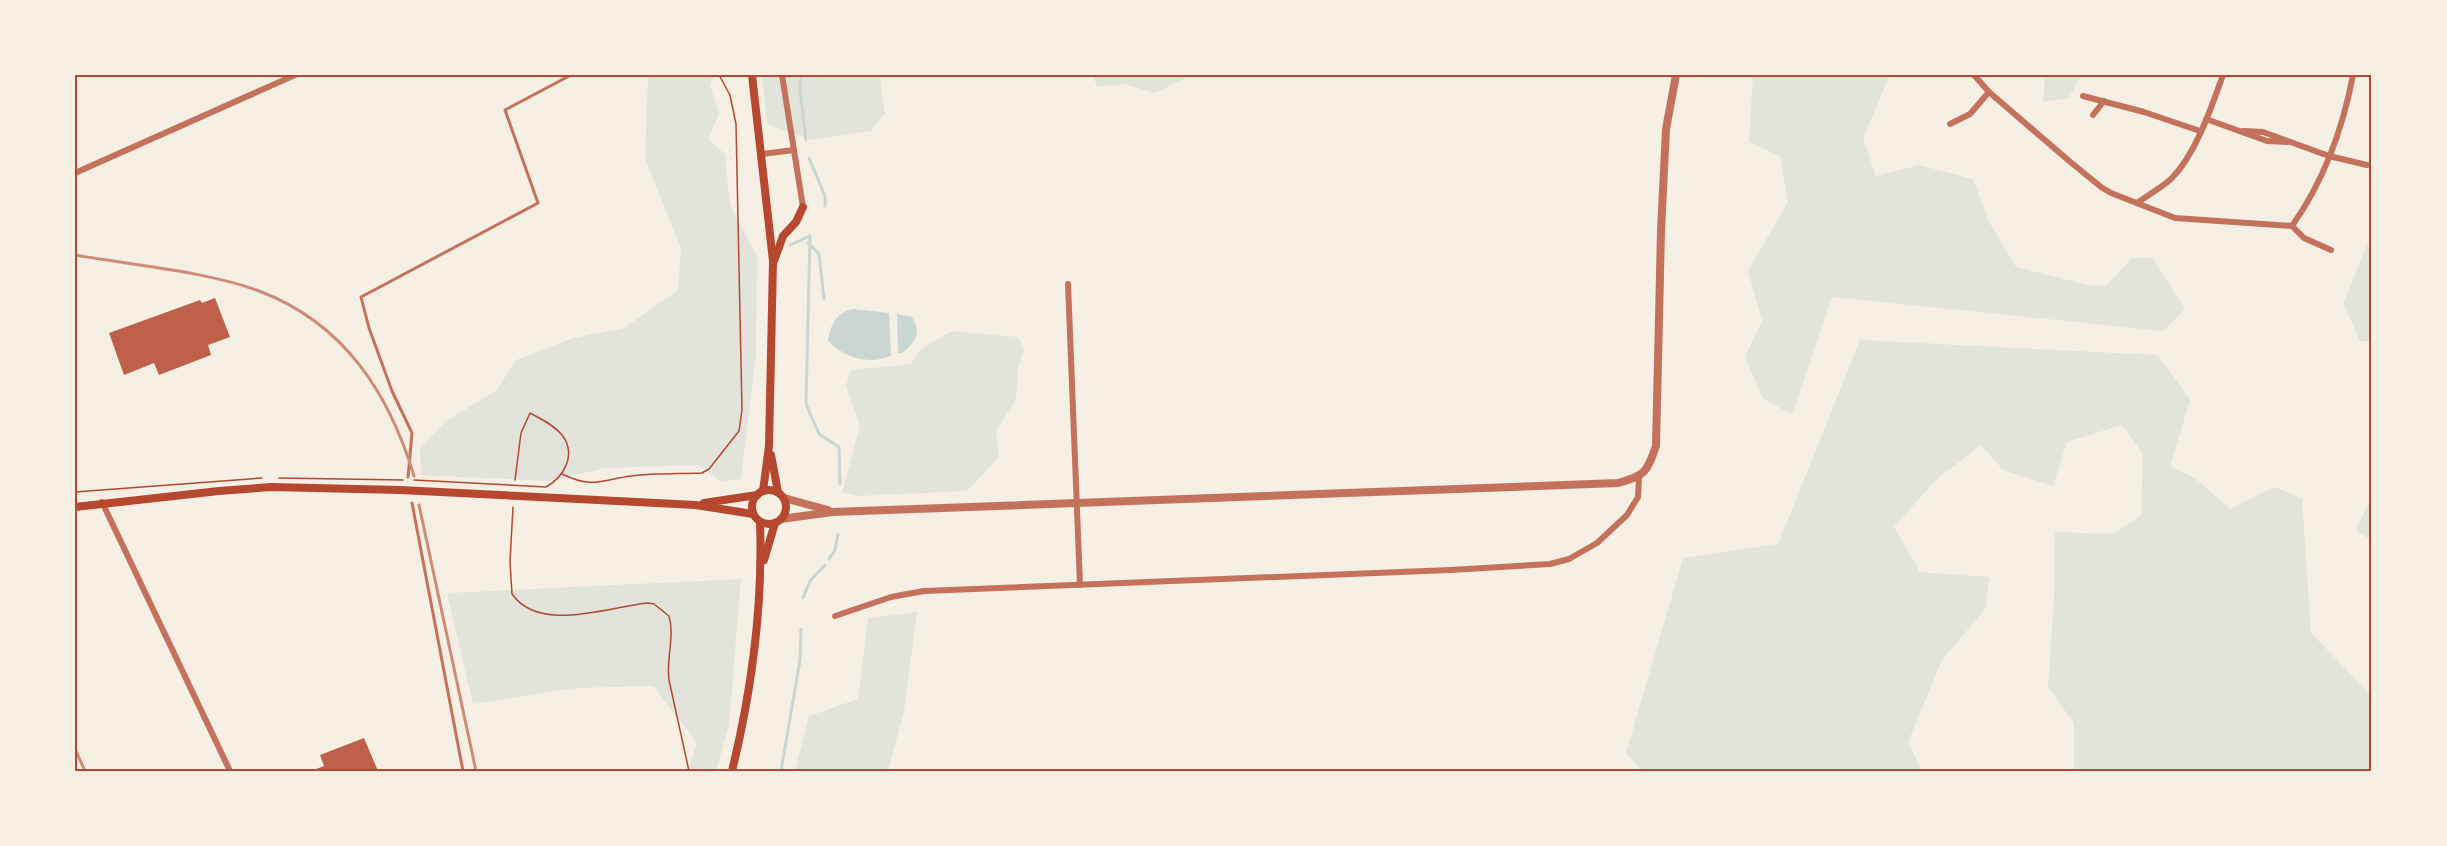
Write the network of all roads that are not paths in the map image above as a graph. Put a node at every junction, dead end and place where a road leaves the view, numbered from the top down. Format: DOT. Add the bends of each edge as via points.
graph roads {
  1 [pos="295,75"];
  2 [pos="572,75"];
  3 [pos="752,75"];
  4 [pos="782,75"];
  5 [pos="1676,75"];
  6 [pos="1974,75"];
  7 [pos="2223,75"];
  8 [pos="2353,75"];
  9 [pos="1989,92"];
  10 [pos="2083,96"];
  11 [pos="2104,101"];
  12 [pos="2092,115"];
  13 [pos="2206,119"];
  14 [pos="1950,124"];
  15 [pos="2200,131"];
  16 [pos="794,150"];
  17 [pos="762,154"];
  18 [pos="2329,156"];
  19 [pos="2367,165"];
  20 [pos="75,173"];
  21 [pos="2137,203"];
  22 [pos="803,207"];
  23 [pos="2292,226"];
  24 [pos="2331,250"];
  25 [pos="773,261"];
  26 [pos="1068,284"];
  27 [pos="769,446"];
  28 [pos="408,477"];
  29 [pos="1639,477"];
  30 [pos="760,493"];
  31 [pos="781,495"];
  32 [pos="102,502"];
  33 [pos="412,504"];
  34 [pos="1078,504"];
  35 [pos="696,505"];
  36 [pos="75,507"];
  37 [pos="832,512"];
  38 [pos="753,514"];
  39 [pos="778,521"];
  40 [pos="760,522"];
  41 [pos="762,569"];
  42 [pos="1080,585"];
  43 [pos="835,616"];
  44 [pos="230,771"];
  45 [pos="464,771"];
  46 [pos="732,771"];
  1 -- 20 [label="street"];
  2 -- 28 [label="lane" via="506,110 538,202 361,297 392,391 412,433"];
  3 -- 17 [label="main road"];
  4 -- 16 [label="street"];
  5 -- 29 [label="street" via="1665,138 1656,446 1650,465"];
  6 -- 9 [label="street"];
  7 -- 13 [label="street"];
  8 -- 18 [label="street" via="2345,114"];
  9 -- 14 [label="street" via="1970,114"];
  9 -- 21 [label="street" via="2101,187"];
  10 -- 11 [label="street"];
  11 -- 12 [label="street"];
  11 -- 15 [label="street"];
  13 -- 15 [label="street"];
  13 -- 18 [label="street" via="2266,141 2287,142"];
  15 -- 21 [label="street" via="2173,177"];
  16 -- 17 [label="street"];
  16 -- 22 [label="street"];
  17 -- 25 [label="main road"];
  18 -- 19 [label="street"];
  18 -- 23 [label="street"];
  21 -- 23 [label="street" via="2175,218"];
  22 -- 25 [label="main road" via="783,236"];
  23 -- 24 [label="street" via="2304,238"];
  25 -- 27 [label="main road"];
  26 -- 34 [label="street"];
  27 -- 30 [label="main road"];
  27 -- 31 [label="main road"];
  29 -- 34 [label="street" via="1618,483"];
  29 -- 42 [label="street" via="1638,497 1628,515 1597,543 1569,559 1550,564"];
  30 -- 31 [label="main road"];
  30 -- 35 [label="main road"];
  30 -- 38 [label="main road" via="753,502"];
  31 -- 37 [label="street"];
  31 -- 39 [label="main road" via="786,505"];
  32 -- 35 [label="main road" via="271,487"];
  32 -- 36 [label="main road"];
  32 -- 44 [label="street"];
  33 -- 45 [label="lane"];
  34 -- 37 [label="street"];
  34 -- 42 [label="street"];
  35 -- 38 [label="main road"];
  37 -- 39 [label="street"];
  38 -- 40 [label="main road"];
  39 -- 40 [label="main road"];
  39 -- 41 [label="main road"];
  40 -- 41 [label="main road"];
  41 -- 46 [label="main road" via="752,679"];
  42 -- 43 [label="street" via="911,592"];
}
